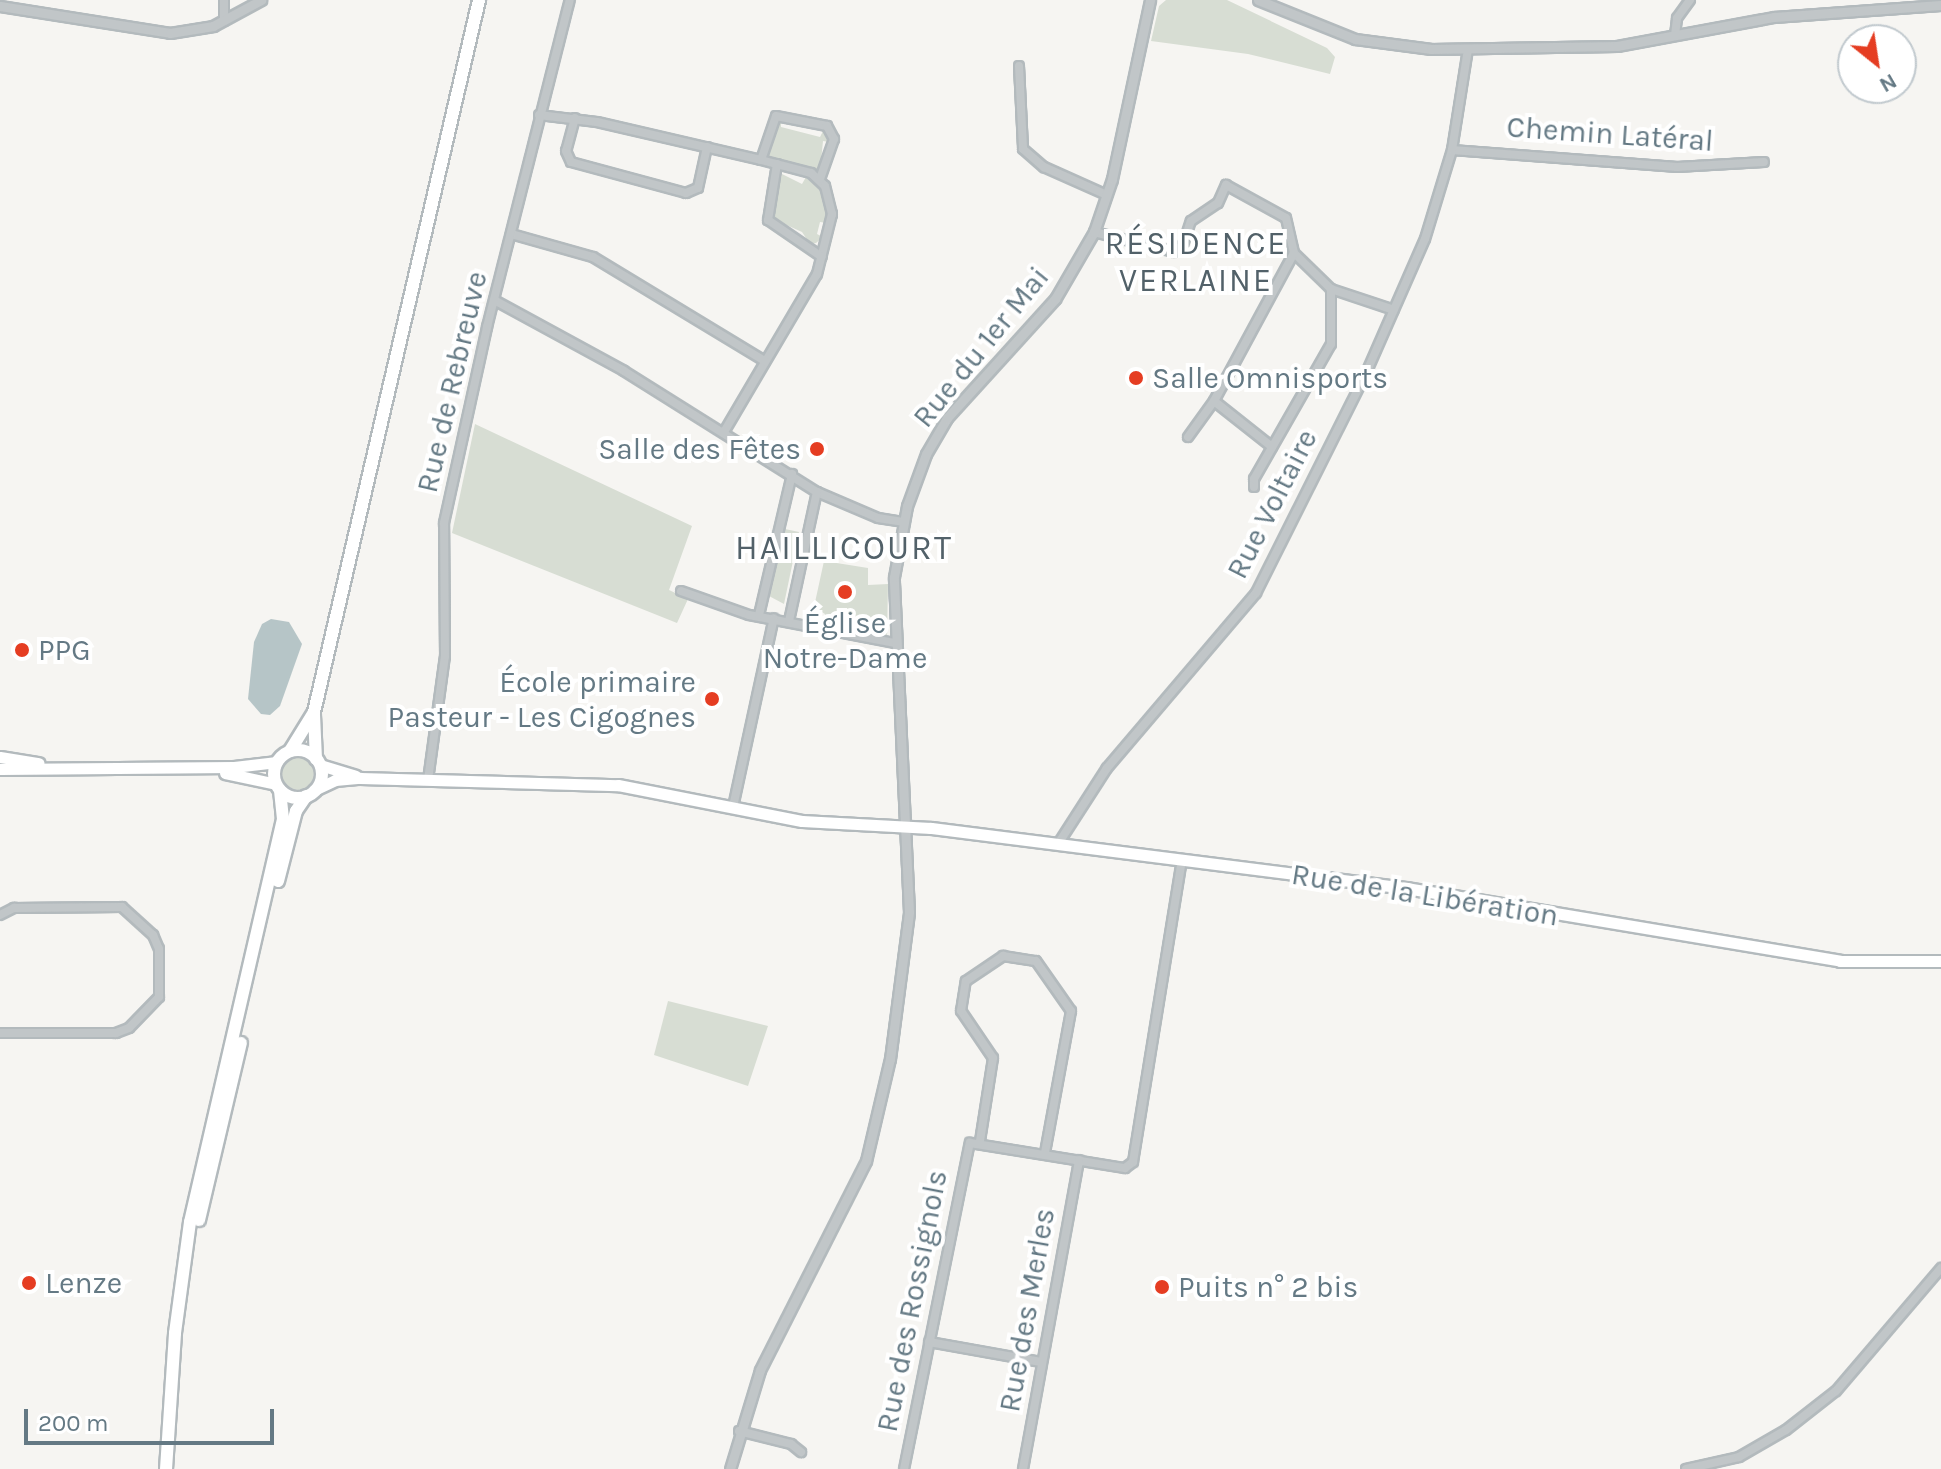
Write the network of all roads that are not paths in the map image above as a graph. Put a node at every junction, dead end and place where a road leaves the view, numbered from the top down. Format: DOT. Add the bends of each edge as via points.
graph roads {
  1 [pos="224,0"];
  2 [pos="261,0"];
  3 [pos="479,0"];
  4 [pos="570,0"];
  5 [pos="1150,0"];
  6 [pos="1258,0"];
  7 [pos="1690,0"];
  8 [pos="1941,5"];
  9 [pos="1,10"];
  10 [pos="224,21"];
  11 [pos="1675,35"];
  12 [pos="1468,49"];
  13 [pos="1019,66"];
  14 [pos="539,115"];
  15 [pos="575,118"];
  16 [pos="707,147"];
  17 [pos="1452,150"];
  18 [pos="761,160"];
  19 [pos="1764,162"];
  20 [pos="777,164"];
  21 [pos="820,179"];
  22 [pos="1107,195"];
  23 [pos="1094,232"];
  24 [pos="511,234"];
  25 [pos="1294,253"];
  26 [pos="822,257"];
  27 [pos="1331,289"];
  28 [pos="494,300"];
  29 [pos="1394,310"];
  30 [pos="765,361"];
  31 [pos="1214,401"];
  32 [pos="724,432"];
  33 [pos="1188,437"];
  34 [pos="1272,447"];
  35 [pos="792,474"];
  36 [pos="1254,487"];
  37 [pos="817,492"];
  38 [pos="903,522"];
  39 [pos="681,591"];
  40 [pos="759,615"];
  41 [pos="774,618"];
  42 [pos="789,621"];
  43 [pos="895,643"];
  44 [pos="314,712"];
  45 [pos="290,751"];
  46 [pos="0,757"];
  47 [pos="277,762"];
  48 [pos="318,762"];
  49 [pos="63,767"];
  50 [pos="197,768"];
  51 [pos="0,769"];
  52 [pos="360,778"];
  53 [pos="428,780"];
  54 [pos="278,787"];
  55 [pos="310,793"];
  56 [pos="733,807"];
  57 [pos="907,826"];
  58 [pos="1058,844"];
  59 [pos="1182,861"];
  60 [pos="0,915"];
  61 [pos="1941,961"];
  62 [pos="0,1033"];
  63 [pos="980,1141"];
  64 [pos="1045,1153"];
  65 [pos="1079,1160"];
  66 [pos="1941,1268"];
  67 [pos="184,1273"];
  68 [pos="929,1342"];
  69 [pos="1041,1362"];
  70 [pos="739,1431"];
  71 [pos="801,1452"];
  72 [pos="166,1469"];
  73 [pos="730,1469"];
  74 [pos="904,1469"];
  75 [pos="1023,1469"];
  76 [pos="1686,1469"];
  1 -- 10 [label="street"];
  2 -- 10 [label="street"];
  3 -- 44 [label="main road"];
  4 -- 14 [label="street, Rue de Rebreuve"];
  5 -- 22 [label="street, Rue du 1er Mai"];
  6 -- 12 [label="street" via="1377,45"];
  7 -- 11 [label="street" via="1677,18"];
  8 -- 11 [label="street" via="1774,17"];
  9 -- 10 [label="street" via="170,33"];
  11 -- 12 [label="street" via="1617,46"];
  12 -- 17 [label="street, Rue Voltaire"];
  13 -- 22 [label="street" via="1023,149 1044,167"];
  14 -- 15 [label="street"];
  14 -- 24 [label="street, Rue de Rebreuve"];
  15 -- 16 [label="street"];
  15 -- 16 [label="street" via="566,151 571,162 686,193 698,188"];
  16 -- 18 [label="street"];
  17 -- 19 [label="street, Chemin Latéral" via="1677,167"];
  17 -- 29 [label="street, Rue Voltaire" via="1425,239"];
  18 -- 20 [label="street"];
  18 -- 21 [label="street" via="776,116 827,126 834,139"];
  20 -- 21 [label="street"];
  20 -- 26 [label="street" via="768,220"];
  21 -- 26 [label="street" via="831,198 832,214"];
  22 -- 23 [label="street, Rue du 1er Mai"];
  23 -- 25 [label="street" via="1174,252 1183,245 1191,221 1218,203 1226,185 1286,218"];
  23 -- 38 [label="street, Rue du 1er Mai" via="1055,299 989,366 941,427"];
  24 -- 28 [label="street, Rue de Rebreuve"];
  24 -- 30 [label="street" via="593,257"];
  25 -- 27 [label="street"];
  25 -- 31 [label="street"];
  26 -- 30 [label="street"];
  27 -- 29 [label="street"];
  27 -- 34 [label="street" via="1331,344"];
  28 -- 32 [label="street"];
  28 -- 53 [label="street, Rue de Rebreuve" via="444,523 445,656"];
  29 -- 58 [label="street, Rue Voltaire" via="1256,593 1107,768"];
  30 -- 32 [label="street"];
  31 -- 33 [label="street"];
  31 -- 34 [label="street"];
  32 -- 35 [label="street"];
  34 -- 36 [label="street"];
  35 -- 37 [label="street"];
  35 -- 40 [label="street"];
  37 -- 38 [label="street" via="878,518"];
  37 -- 42 [label="street"];
  38 -- 43 [label="street, Rue du 1er Mai" via="894,565"];
  39 -- 40 [label="street"];
  40 -- 41 [label="street"];
  41 -- 42 [label="street"];
  41 -- 56 [label="street"];
  42 -- 43 [label="street"];
  43 -- 57 [label="street, Rue du 1er Mai"];
  44 -- 45 [label="main road"];
  44 -- 48 [label="main road"];
  45 -- 47 [label="main road"];
  45 -- 48 [label="main road" via="304,751"];
  46 -- 49 [label="main road"];
  47 -- 50 [label="main road"];
  47 -- 54 [label="main road"];
  48 -- 52 [label="main road"];
  48 -- 55 [label="main road"];
  49 -- 50 [label="main road"];
  49 -- 51 [label="main road"];
  50 -- 54 [label="main road"];
  52 -- 53 [label="main road, Rue de la Libération"];
  52 -- 55 [label="main road" via="335,780"];
  53 -- 56 [label="main road, Rue de la Libération" via="618,785"];
  54 -- 55 [label="main road" via="292,797"];
  54 -- 67 [label="main road" via="283,819 204,1156"];
  55 -- 67 [label="main road" via="296,811 279,873"];
  56 -- 57 [label="main road, Rue de la Libération" via="802,821"];
  57 -- 58 [label="main road, Rue de la Libération"];
  57 -- 70 [label="street, Rue du 1er Mai" via="907,960 874,1142 760,1370"];
  58 -- 59 [label="main road, Rue de la Libération"];
  59 -- 61 [label="main road, Rue de la Libération" via="1406,888 1840,961"];
  59 -- 65 [label="street" via="1133,1162 1125,1168"];
  60 -- 62 [label="street" via="14,908 122,907 153,935 159,949 159,981 152,1008 116,1033"];
  63 -- 64 [label="street"];
  63 -- 64 [label="street" via="993,1058 961,1011 966,981 1003,956 1036,961 1071,1011"];
  63 -- 68 [label="street, Rue des Rossignols" via="970,1143"];
  64 -- 65 [label="street"];
  65 -- 69 [label="street, Rue des Merles"];
  66 -- 76 [label="street" via="1836,1391 1786,1430 1739,1457"];
  67 -- 72 [label="main road"];
  68 -- 69 [label="street"];
  68 -- 74 [label="street, Rue des Rossignols"];
  69 -- 75 [label="street, Rue des Merles"];
  70 -- 71 [label="street" via="791,1444"];
  70 -- 73 [label="street, Rue du 1er Mai"];
}
